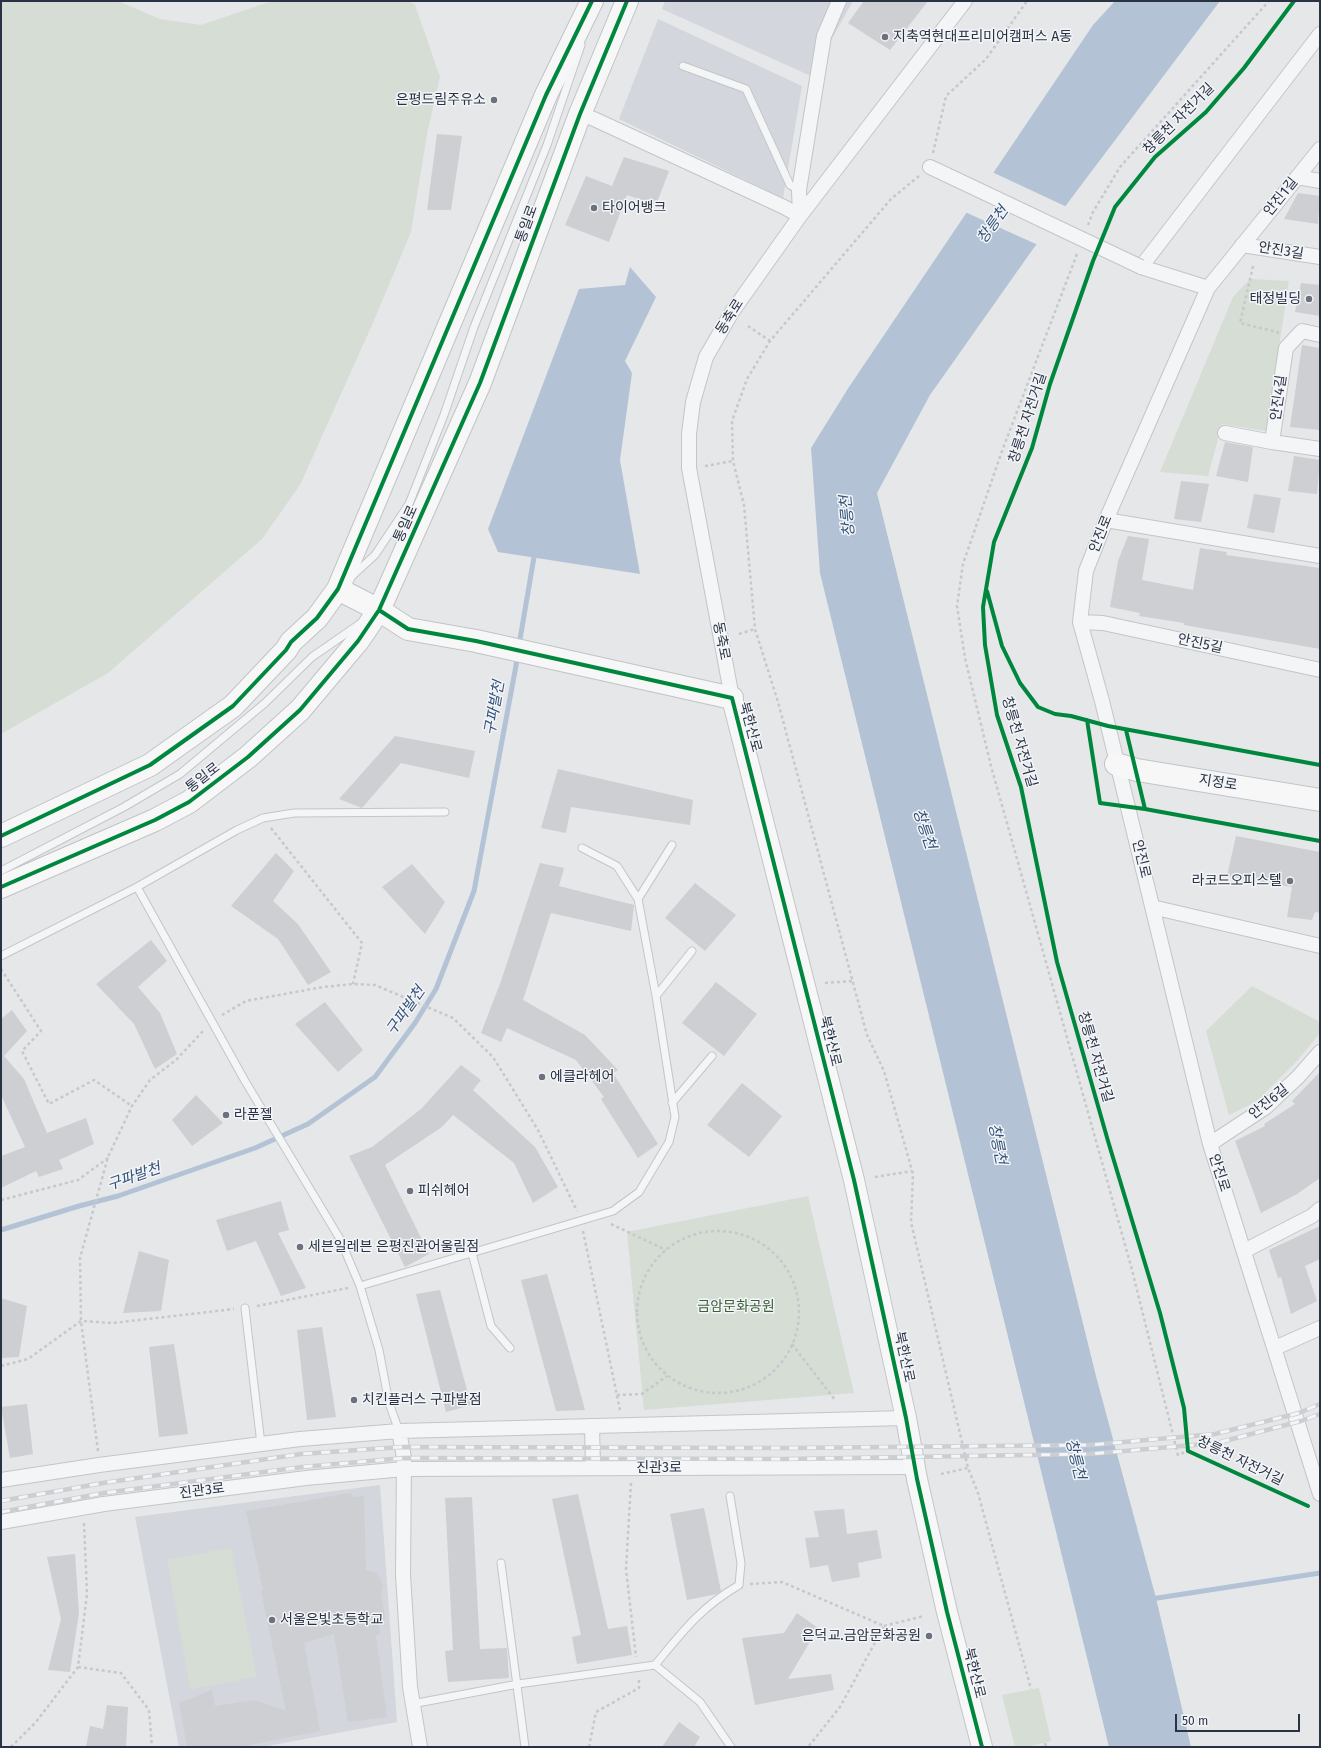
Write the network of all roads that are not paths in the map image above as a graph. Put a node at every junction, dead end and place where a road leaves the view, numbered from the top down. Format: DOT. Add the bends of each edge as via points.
graph roads {
  1 [pos="627,1"];
  2 [pos="839,1"];
  3 [pos="965,1"];
  4 [pos="591,4"];
  5 [pos="1320,34"];
  6 [pos="683,66"];
  7 [pos="580,114"];
  8 [pos="1320,149"];
  9 [pos="930,167"];
  10 [pos="1297,177"];
  11 [pos="1320,181"];
  12 [pos="799,190"];
  13 [pos="800,216"];
  14 [pos="1242,245"];
  15 [pos="1320,257"];
  16 [pos="1141,267"];
  17 [pos="1208,288"];
  18 [pos="1320,335"];
  19 [pos="1225,433"];
  20 [pos="1272,442"];
  21 [pos="1320,449"];
  22 [pos="1106,520"];
  23 [pos="1320,556"];
  24 [pos="338,589"];
  25 [pos="379,610"];
  26 [pos="1080,622"];
  27 [pos="1320,670"];
  28 [pos="732,698"];
  29 [pos="1116,764"];
  30 [pos="1320,800"];
  31 [pos="445,812"];
  32 [pos="1,836"];
  33 [pos="672,846"];
  34 [pos="582,848"];
  35 [pos="1,871"];
  36 [pos="1,887"];
  37 [pos="137,887"];
  38 [pos="638,899"];
  39 [pos="1152,907"];
  40 [pos="1320,946"];
  41 [pos="692,951"];
  42 [pos="1,956"];
  43 [pos="656,996"];
  44 [pos="1320,1052"];
  45 [pos="712,1056"];
  46 [pos="672,1103"];
  47 [pos="1210,1144"];
  48 [pos="1320,1209"];
  49 [pos="1244,1251"];
  50 [pos="472,1253"];
  51 [pos="360,1286"];
  52 [pos="245,1308"];
  53 [pos="1320,1328"];
  54 [pos="510,1348"];
  55 [pos="1275,1348"];
  56 [pos="906,1418"];
  57 [pos="592,1426"];
  58 [pos="399,1431"];
  59 [pos="261,1444"];
  60 [pos="914,1467"];
  61 [pos="593,1468"];
  62 [pos="404,1469"];
  63 [pos="1,1480"];
  64 [pos="1320,1494"];
  65 [pos="730,1496"];
  66 [pos="1,1522"];
  67 [pos="501,1563"];
  68 [pos="655,1665"];
  69 [pos="518,1684"];
  70 [pos="412,1704"];
  71 [pos="420,1747"];
  72 [pos="525,1747"];
  73 [pos="731,1747"];
  74 [pos="982,1747"];
  1 -- 7 [label="main road, 통일로"];
  2 -- 12 [label="street" via="824,36"];
  3 -- 13 [label="street, 동축로"];
  4 -- 24 [label="main road" via="546,95"];
  4 -- 24 [label="lane" via="578,55 547,145 474,327 444,415 409,504 376,555"];
  5 -- 16 [label="street"];
  6 -- 12 [label="lane" via="746,89 790,185"];
  7 -- 13 [label="street"];
  7 -- 25 [label="main road, 통일로" via="480,383"];
  8 -- 10 [label="street, 안진1길"];
  9 -- 16 [label="street, bridge"];
  10 -- 11 [label="street"];
  10 -- 14 [label="street, 안진1길"];
  12 -- 13 [label="street"];
  13 -- 28 [label="street, 동축로" via="732,312 706,357 693,402 689,434 689,468"];
  14 -- 15 [label="street, 안진3길"];
  14 -- 17 [label="street, 안진로"];
  16 -- 17 [label="street"];
  17 -- 22 [label="street, 안진로"];
  18 -- 20 [label="street, 안진4길" via="1302,331 1286,348"];
  19 -- 20 [label="street"];
  20 -- 21 [label="street"];
  22 -- 23 [label="street"];
  22 -- 26 [label="street, 안진로" via="1086,571"];
  24 -- 25 [label="main road, 북한산로"];
  24 -- 32 [label="main road" via="317,618 291,642 233,706 150,765"];
  25 -- 28 [label="main road, 북한산로" via="408,629 476,641"];
  25 -- 35 [label="lane" via="312,657 265,703 180,774 124,807"];
  25 -- 36 [label="main road, 통일로" via="358,641 300,710 248,757 189,802 148,823"];
  26 -- 27 [label="street, 안진5길" via="1103,623"];
  26 -- 29 [label="street, 안진로"];
  28 -- 56 [label="main road, 북한산로" via="854,1180"];
  29 -- 30 [label="main road, 지정로" via="1137,770"];
  29 -- 39 [label="street, 안진로"];
  31 -- 37 [label="lane" via="294,812 263,818"];
  33 -- 38 [label="lane"];
  34 -- 38 [label="lane" via="617,866"];
  37 -- 42 [label="lane"];
  37 -- 51 [label="lane" via="245,1081 340,1239"];
  38 -- 43 [label="lane"];
  39 -- 40 [label="street"];
  39 -- 47 [label="street, 안진로"];
  41 -- 43 [label="lane"];
  43 -- 46 [label="lane"];
  44 -- 47 [label="street, 안진6길" via="1266,1107"];
  45 -- 46 [label="lane"];
  46 -- 50 [label="lane" via="674,1117 669,1142 639,1192 613,1211"];
  47 -- 49 [label="street, 안진로"];
  48 -- 49 [label="street" via="1312,1216"];
  49 -- 55 [label="street, 안진로"];
  50 -- 51 [label="lane"];
  50 -- 54 [label="lane" via="492,1326"];
  51 -- 58 [label="lane" via="379,1350 389,1403"];
  52 -- 59 [label="lane"];
  53 -- 55 [label="street"];
  55 -- 64 [label="street, 안진로"];
  56 -- 57 [label="street"];
  56 -- 60 [label="main road, 북한산로"];
  57 -- 58 [label="street"];
  57 -- 61 [label="street"];
  58 -- 59 [label="street"];
  58 -- 62 [label="street"];
  59 -- 63 [label="street"];
  60 -- 61 [label="street, 진관3로"];
  60 -- 74 [label="main road, 북한산로"];
  61 -- 62 [label="street, 진관3로"];
  62 -- 66 [label="street, 진관3로" via="306,1478 104,1504"];
  62 -- 70 [label="street" via="403,1575"];
  65 -- 68 [label="lane" via="741,1563 739,1585 717,1598 692,1620"];
  67 -- 69 [label="lane"];
  68 -- 69 [label="lane"];
  68 -- 73 [label="lane" via="700,1702"];
  69 -- 70 [label="lane"];
  69 -- 72 [label="lane"];
  70 -- 71 [label="street"];
}
